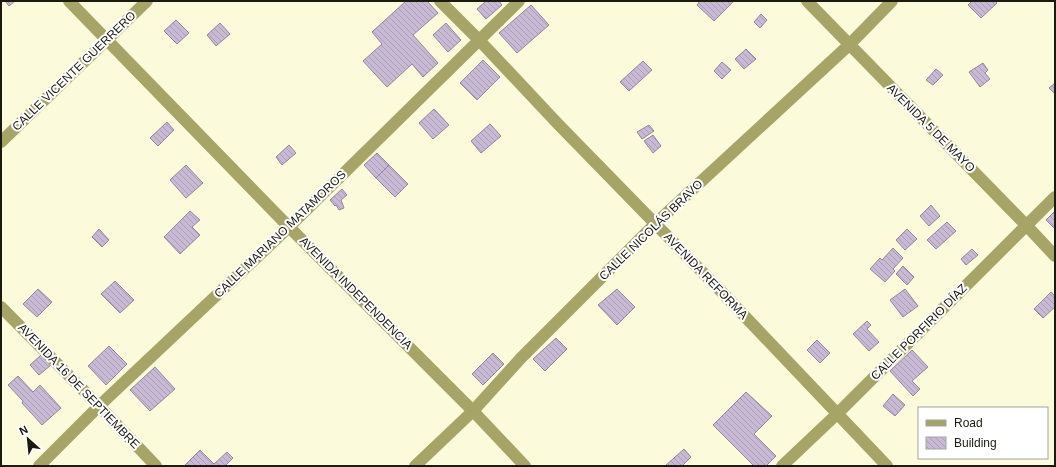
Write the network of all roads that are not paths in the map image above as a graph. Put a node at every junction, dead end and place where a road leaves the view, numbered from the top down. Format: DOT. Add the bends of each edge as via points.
graph roads {
  1 [pos="69,1"];
  2 [pos="148,1"];
  3 [pos="440,1"];
  4 [pos="520,1"];
  5 [pos="807,1"];
  6 [pos="892,1"];
  7 [pos="479,40"];
  8 [pos="108,41"];
  9 [pos="849,45"];
  10 [pos="1,142"];
  11 [pos="1055,197"];
  12 [pos="655,224"];
  13 [pos="1026,225"];
  14 [pos="289,227"];
  15 [pos="1055,256"];
  16 [pos="1,307"];
  17 [pos="100,406"];
  18 [pos="473,412"];
  19 [pos="837,414"];
  20 [pos="39,466"];
  21 [pos="156,466"];
  22 [pos="415,466"];
  23 [pos="525,466"];
  24 [pos="782,466"];
  25 [pos="887,466"];
  1 -- 8 [label="street, AVENIDA INDEPENDENCIA"];
  2 -- 8 [label="street, CALLE VICENTE GUERRERO"];
  3 -- 7 [label="street, AVENIDA REFORMA"];
  4 -- 7 [label="street, CALLE MARIANO MATAMOROS"];
  5 -- 9 [label="street, AVENIDA 5 DE MAYO"];
  6 -- 9 [label="street, CALLE NICOLÁS BRAVO"];
  7 -- 12 [label="street, AVENIDA REFORMA"];
  7 -- 14 [label="street, CALLE MARIANO MATAMOROS"];
  8 -- 10 [label="street, CALLE VICENTE GUERRERO"];
  8 -- 14 [label="street, AVENIDA INDEPENDENCIA"];
  9 -- 12 [label="street, CALLE NICOLÁS BRAVO"];
  9 -- 13 [label="street, AVENIDA 5 DE MAYO"];
  11 -- 13 [label="street, CALLE PORFIRIO DÍAZ"];
  12 -- 18 [label="street, CALLE NICOLÁS BRAVO" via="521,358"];
  12 -- 19 [label="street, AVENIDA REFORMA"];
  13 -- 15 [label="street, AVENIDA 5 DE MAYO"];
  13 -- 19 [label="street, CALLE PORFIRIO DÍAZ"];
  14 -- 17 [label="street, CALLE MARIANO MATAMOROS"];
  14 -- 18 [label="street, AVENIDA INDEPENDENCIA"];
  16 -- 17 [label="street, AVENIDA 16 DE SEPTIEMBRE"];
  17 -- 20 [label="street, CALLE MARIANO MATAMOROS"];
  17 -- 21 [label="street, AVENIDA 16 DE SEPTIEMBRE"];
  18 -- 22 [label="street, CALLE NICOLÁS BRAVO"];
  18 -- 23 [label="street, AVENIDA INDEPENDENCIA"];
  19 -- 24 [label="street, CALLE PORFIRIO DÍAZ"];
  19 -- 25 [label="street, AVENIDA REFORMA"];
}
